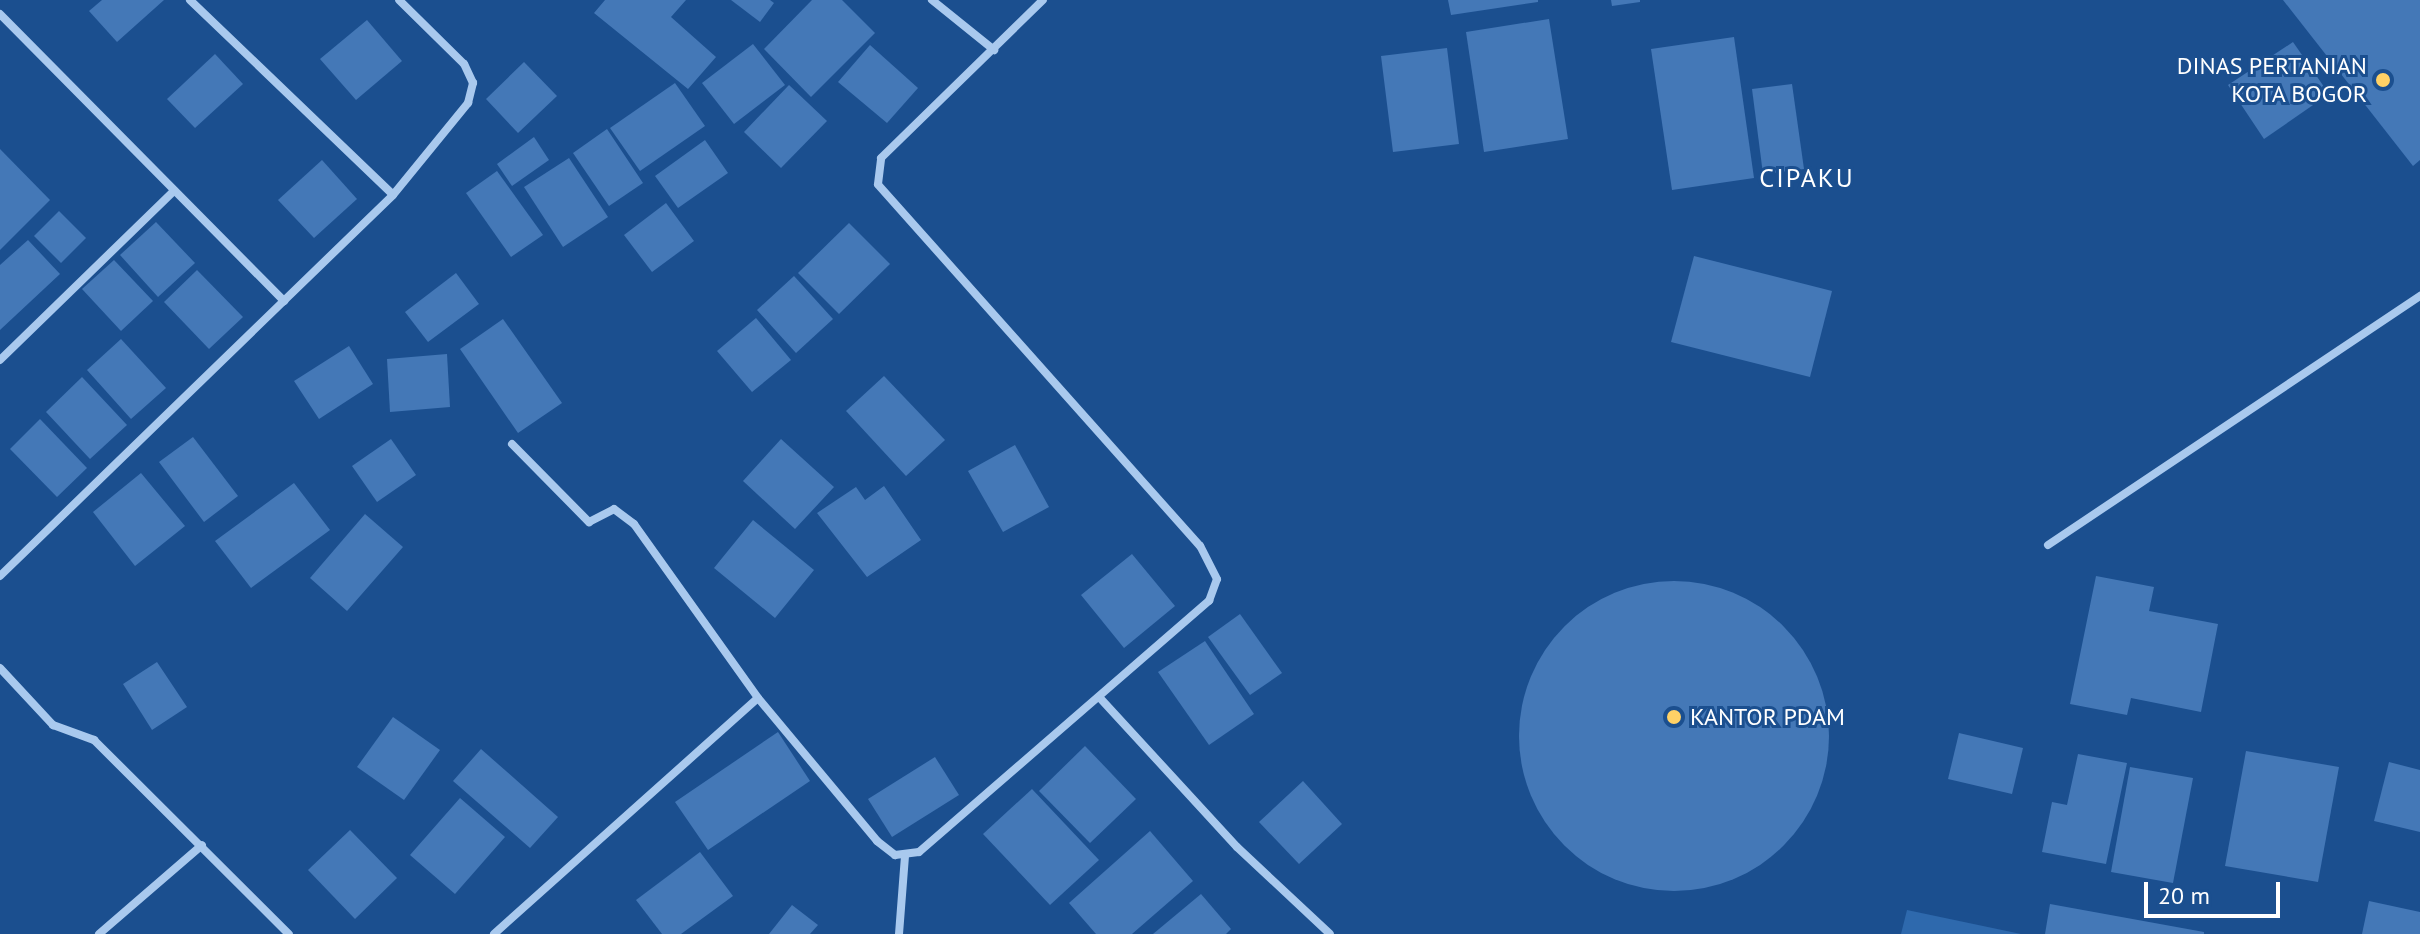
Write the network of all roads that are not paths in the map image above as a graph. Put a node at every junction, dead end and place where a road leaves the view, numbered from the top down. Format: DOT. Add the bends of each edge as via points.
graph roads {
  1 [pos="190,0"];
  2 [pos="399,0"];
  3 [pos="932,0"];
  4 [pos="1043,0"];
  5 [pos="0,14"];
  6 [pos="994,50"];
  7 [pos="174,191"];
  8 [pos="393,195"];
  9 [pos="2420,296"];
  10 [pos="284,301"];
  11 [pos="0,360"];
  12 [pos="512,444"];
  13 [pos="2048,545"];
  14 [pos="0,576"];
  15 [pos="0,668"];
  16 [pos="758,698"];
  17 [pos="1100,698"];
  18 [pos="202,845"];
  19 [pos="905,856"];
  20 [pos="99,934"];
  21 [pos="289,934"];
  22 [pos="494,934"];
  23 [pos="899,934"];
  24 [pos="1330,934"];
  1 -- 8 [label="street"];
  2 -- 8 [label="street" via="464,64 473,83 468,103"];
  3 -- 6 [label="street"];
  4 -- 6 [label="street"];
  5 -- 7 [label="street"];
  6 -- 17 [label="street" via="881,158 878,184 1210,562 1217,579 1209,601"];
  7 -- 10 [label="street"];
  7 -- 11 [label="street"];
  8 -- 10 [label="street"];
  9 -- 13 [label="street"];
  10 -- 14 [label="street"];
  12 -- 16 [label="street" via="589,522 614,509 634,524"];
  15 -- 18 [label="street" via="53,725 94,740"];
  16 -- 19 [label="street" via="877,841"];
  16 -- 22 [label="street"];
  17 -- 19 [label="street" via="919,852"];
  17 -- 24 [label="street" via="1237,847"];
  18 -- 20 [label="street"];
  18 -- 21 [label="street"];
  19 -- 23 [label="street"];
}
